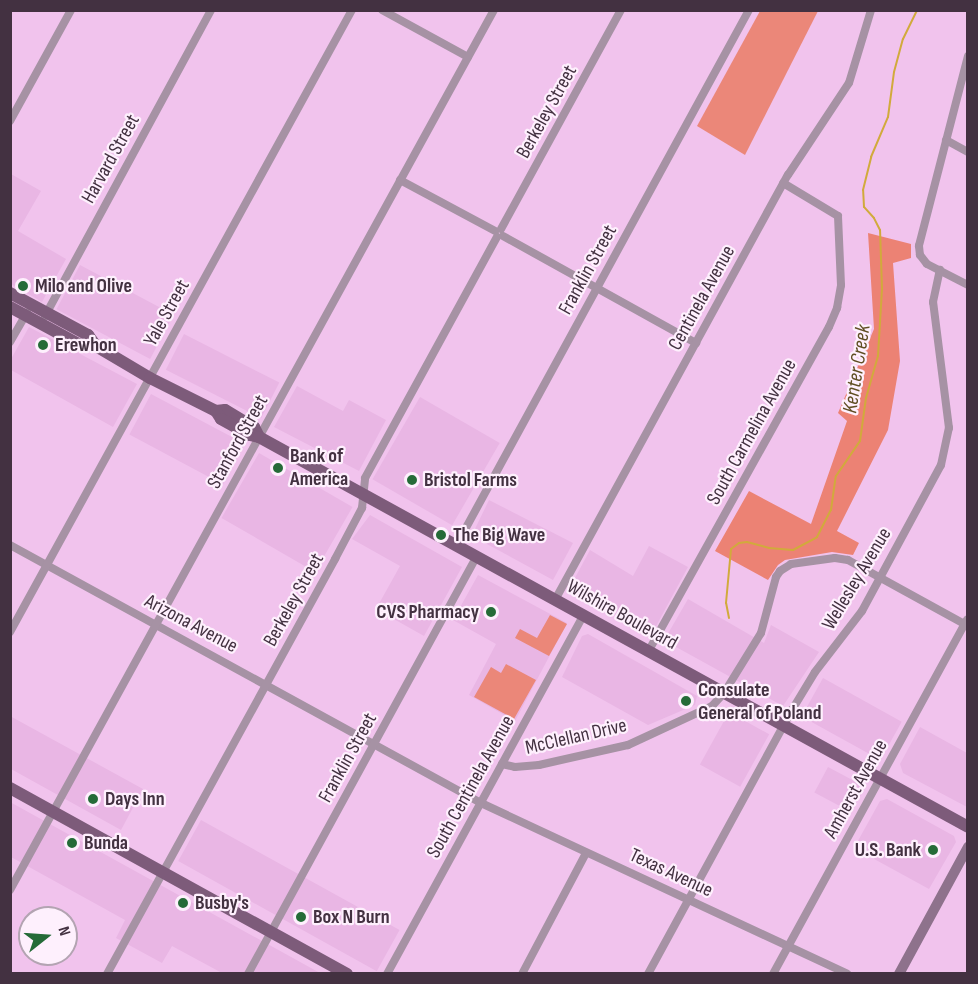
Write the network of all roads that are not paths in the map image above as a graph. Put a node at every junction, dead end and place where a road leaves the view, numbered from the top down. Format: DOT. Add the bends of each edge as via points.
graph roads {
  1 [pos="71,10"];
  2 [pos="211,10"];
  3 [pos="352,10"];
  4 [pos="382,10"];
  5 [pos="494,10"];
  6 [pos="621,10"];
  7 [pos="749,10"];
  8 [pos="871,10"];
  9 [pos="968,56"];
  10 [pos="468,57"];
  11 [pos="10,121"];
  12 [pos="946,140"];
  13 [pos="968,152"];
  14 [pos="400,180"];
  15 [pos="783,183"];
  16 [pos="499,233"];
  17 [pos="940,270"];
  18 [pos="968,285"];
  19 [pos="597,288"];
  20 [pos="10,293"];
  21 [pos="10,307"];
  22 [pos="28,309"];
  23 [pos="44,318"];
  24 [pos="10,342"];
  25 [pos="696,343"];
  26 [pos="150,378"];
  27 [pos="259,437"];
  28 [pos="363,494"];
  29 [pos="10,545"];
  30 [pos="456,546"];
  31 [pos="476,557"];
  32 [pos="47,564"];
  33 [pos="880,578"];
  34 [pos="555,600"];
  35 [pos="583,616"];
  36 [pos="967,624"];
  37 [pos="156,625"];
  38 [pos="10,632"];
  39 [pos="648,652"];
  40 [pos="266,684"];
  41 [pos="724,693"];
  42 [pos="783,726"];
  43 [pos="374,744"];
  44 [pos="502,764"];
  45 [pos="881,779"];
  46 [pos="10,788"];
  47 [pos="481,803"];
  48 [pos="54,811"];
  49 [pos="968,826"];
  50 [pos="968,847"];
  51 [pos="586,853"];
  52 [pos="164,872"];
  53 [pos="10,890"];
  54 [pos="689,899"];
  55 [pos="271,931"];
  56 [pos="788,946"];
  57 [pos="107,974"];
  58 [pos="248,974"];
  59 [pos="347,974"];
  60 [pos="387,974"];
  61 [pos="522,974"];
  62 [pos="648,974"];
  63 [pos="773,974"];
  64 [pos="847,974"];
  65 [pos="898,974"];
  1 -- 11 [label="street"];
  2 -- 23 [label="street, Harvard Street"];
  3 -- 26 [label="street, Yale Street"];
  4 -- 10 [label="street"];
  5 -- 10 [label="street, Stanford Street"];
  6 -- 16 [label="street, Berkeley Street"];
  7 -- 19 [label="street, Franklin Street"];
  8 -- 15 [label="street, Centinela Avenue" via="849,84"];
  9 -- 12 [label="street"];
  10 -- 14 [label="street, Stanford Street"];
  12 -- 13 [label="street"];
  12 -- 17 [label="street" via="920,246 920,255 927,264"];
  14 -- 16 [label="street"];
  14 -- 27 [label="street, Stanford Street"];
  15 -- 25 [label="street, Centinela Avenue"];
  15 -- 39 [label="street, South Carmelina Avenue" via="838,216 841,285 837,308"];
  16 -- 19 [label="street"];
  16 -- 28 [label="street, Berkeley Street" via="365,478"];
  17 -- 18 [label="street"];
  17 -- 33 [label="street, Wellesley Avenue" via="933,302 948,416 947,441 941,465"];
  19 -- 25 [label="street"];
  19 -- 30 [label="street, Franklin Street"];
  20 -- 22 [label="main road, Wilshire Boulevard"];
  21 -- 22 [label="main road, Wilshire Boulevard"];
  22 -- 23 [label="main road, Wilshire Boulevard"];
  22 -- 24 [label="street"];
  23 -- 26 [label="main road, Wilshire Boulevard" via="88,335 96,346"];
  25 -- 34 [label="street, Centinela Avenue"];
  26 -- 27 [label="main road, Wilshire Boulevard"];
  26 -- 32 [label="street, Yale Street"];
  27 -- 28 [label="main road, Wilshire Boulevard"];
  27 -- 37 [label="street, Stanford Street"];
  28 -- 30 [label="main road, Wilshire Boulevard"];
  28 -- 40 [label="street, Berkeley Street" via="362,508"];
  29 -- 32 [label="street, Arizona Avenue"];
  30 -- 31 [label="main road, Wilshire Boulevard"];
  31 -- 34 [label="main road, Wilshire Boulevard"];
  31 -- 43 [label="street, Franklin Street"];
  32 -- 37 [label="street, Arizona Avenue"];
  32 -- 38 [label="street, Yale Street"];
  33 -- 36 [label="street, McClellan Drive"];
  33 -- 41 [label="street, McClellan Drive" via="840,559 785,567 773,584 761,633"];
  33 -- 42 [label="street, Wellesley Avenue" via="862,611 815,672"];
  34 -- 35 [label="main road, Wilshire Boulevard"];
  35 -- 39 [label="main road, Wilshire Boulevard"];
  35 -- 44 [label="street, South Centinela Avenue"];
  36 -- 45 [label="street, Amherst Avenue"];
  37 -- 40 [label="street, Arizona Avenue"];
  37 -- 48 [label="street, Stanford Street"];
  39 -- 41 [label="main road, Wilshire Boulevard"];
  40 -- 43 [label="street, Arizona Avenue"];
  40 -- 52 [label="street, Berkeley Street"];
  41 -- 42 [label="main road, Wilshire Boulevard"];
  41 -- 44 [label="street, McClellan Drive" via="712,706 628,745 539,765"];
  42 -- 45 [label="main road, Wilshire Boulevard"];
  42 -- 54 [label="street, Wellesley Avenue"];
  43 -- 47 [label="street, Arizona Avenue"];
  43 -- 55 [label="street, Franklin Street"];
  44 -- 47 [label="street, South Centinela Avenue"];
  45 -- 49 [label="main road, Wilshire Boulevard"];
  45 -- 56 [label="street, Amherst Avenue"];
  46 -- 48 [label="main road"];
  47 -- 51 [label="street, Texas Avenue"];
  47 -- 60 [label="street, South Centinela Avenue"];
  48 -- 52 [label="main road"];
  48 -- 53 [label="street, Stanford Street"];
  50 -- 65 [label="main road"];
  51 -- 54 [label="street, Texas Avenue"];
  51 -- 61 [label="street"];
  52 -- 55 [label="main road"];
  52 -- 57 [label="street, Berkeley Street"];
  54 -- 56 [label="street, Texas Avenue"];
  54 -- 62 [label="street, Wellesley Avenue"];
  55 -- 58 [label="street, Franklin Street"];
  55 -- 59 [label="main road"];
  56 -- 63 [label="street, Amherst Avenue"];
  56 -- 64 [label="street, Texas Avenue"];
}
